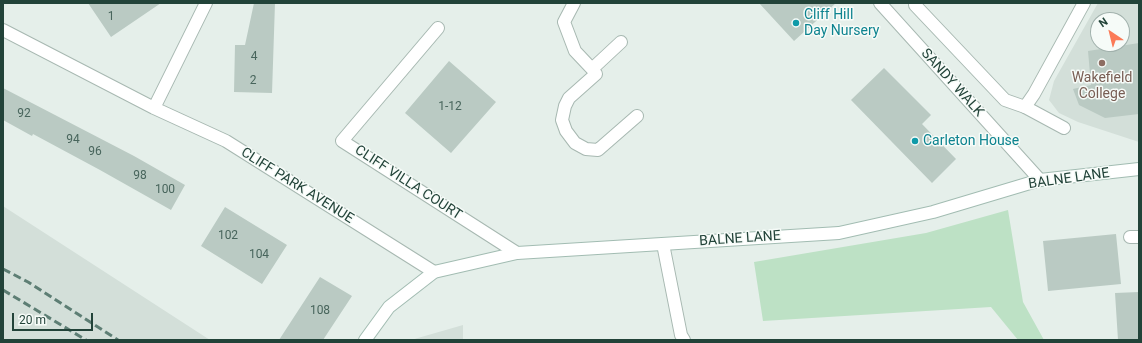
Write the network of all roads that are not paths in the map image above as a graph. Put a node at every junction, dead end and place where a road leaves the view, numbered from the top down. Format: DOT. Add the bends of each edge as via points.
graph roads {
  1 [pos="206,3"];
  2 [pos="574,3"];
  3 [pos="880,3"];
  4 [pos="1084,3"];
  5 [pos="915,5"];
  6 [pos="438,28"];
  7 [pos="3,30"];
  8 [pos="621,42"];
  9 [pos="596,74"];
  10 [pos="1025,107"];
  11 [pos="154,108"];
  12 [pos="637,116"];
  13 [pos="1064,128"];
  14 [pos="1139,169"];
  15 [pos="1040,180"];
  16 [pos="663,244"];
  17 [pos="517,253"];
  18 [pos="434,272"];
  19 [pos="365,340"];
  20 [pos="684,340"];
  1 -- 11 [label="street"];
  2 -- 8 [label="street" via="564,22 575,51 592,70"];
  3 -- 15 [label="street, SANDY WALK"];
  4 -- 10 [label="street"];
  5 -- 10 [label="street" via="1005,100"];
  6 -- 17 [label="street, CLIFF VILLA COURT" via="342,141"];
  7 -- 11 [label="street, CLIFF PARK AVENUE"];
  9 -- 12 [label="street" via="569,98 565,106 562,120 575,143 586,149 598,150"];
  10 -- 13 [label="street"];
  11 -- 18 [label="street, CLIFF PARK AVENUE" via="226,141"];
  14 -- 15 [label="street, BALNE LANE"];
  15 -- 16 [label="street, BALNE LANE" via="932,212 839,233"];
  16 -- 17 [label="street, BALNE LANE"];
  16 -- 20 [label="street" via="680,335"];
  17 -- 18 [label="street, BALNE LANE"];
  18 -- 19 [label="street, BALNE LANE" via="389,308"];
}
